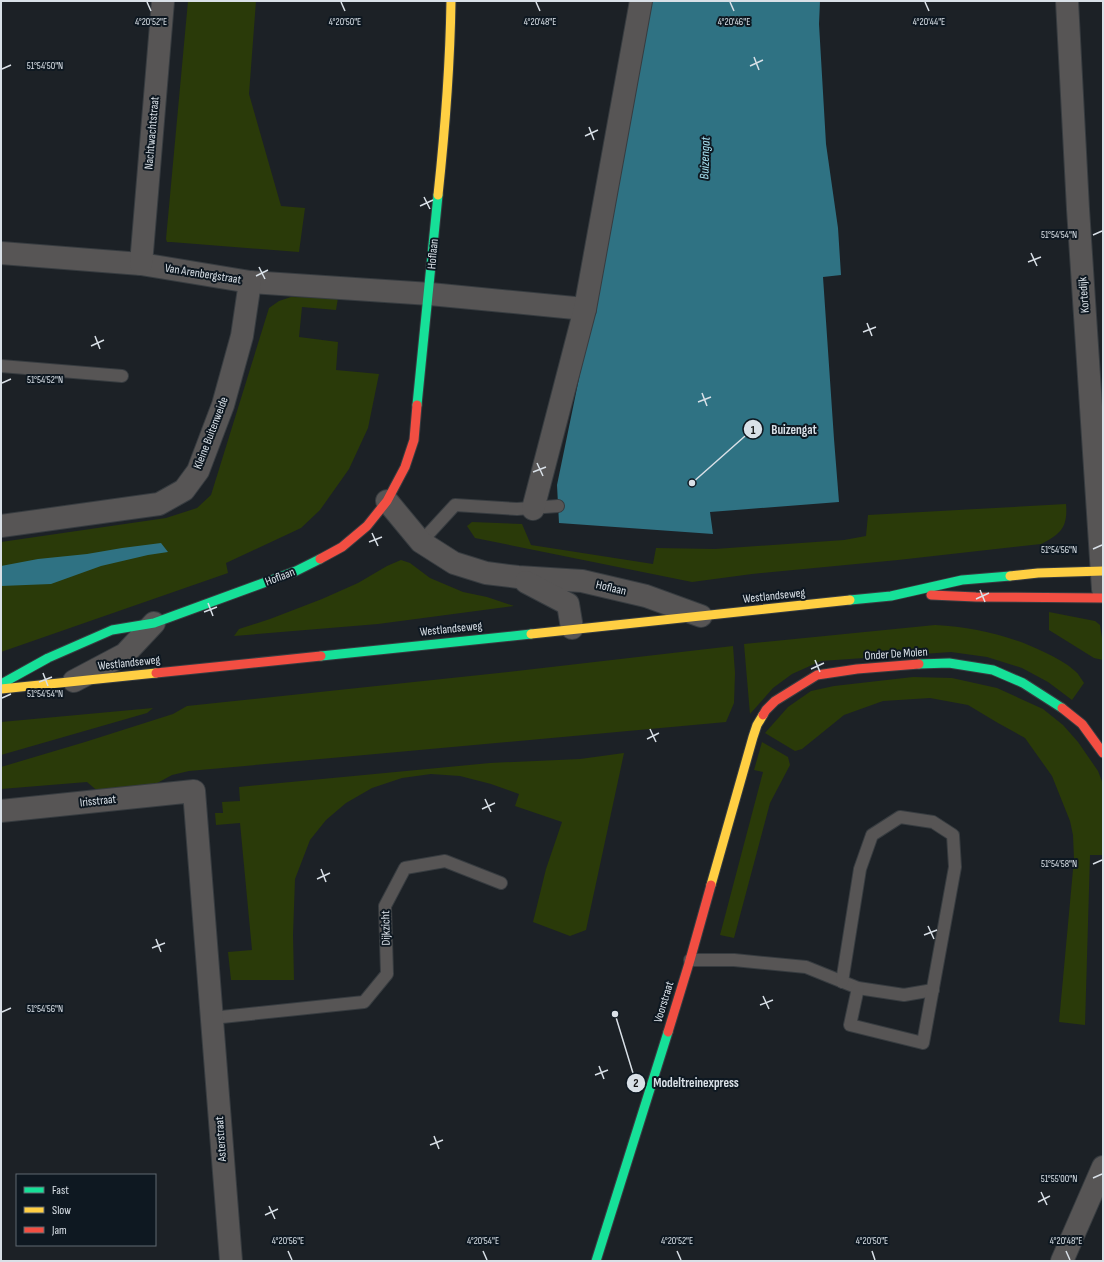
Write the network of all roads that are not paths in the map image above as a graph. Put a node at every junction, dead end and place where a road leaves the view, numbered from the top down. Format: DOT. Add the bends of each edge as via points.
graph roads {
  1 [pos="163,1"];
  2 [pos="451,1"];
  3 [pos="641,1"];
  4 [pos="1067,1"];
  5 [pos="1,253"];
  6 [pos="141,264"];
  7 [pos="250,282"];
  8 [pos="430,294"];
  9 [pos="585,309"];
  10 [pos="1,366"];
  11 [pos="122,376"];
  12 [pos="387,501"];
  13 [pos="558,506"];
  14 [pos="533,509"];
  15 [pos="1,526"];
  16 [pos="421,542"];
  17 [pos="1103,577"];
  18 [pos="518,578"];
  19 [pos="904,594"];
  20 [pos="1103,598"];
  21 [pos="701,616"];
  22 [pos="154,623"];
  23 [pos="572,628"];
  24 [pos="74,681"];
  25 [pos="1,684"];
  26 [pos="1,689"];
  27 [pos="750,749"];
  28 [pos="1103,753"];
  29 [pos="194,791"];
  30 [pos="1,811"];
  31 [pos="501,883"];
  32 [pos="690,960"];
  33 [pos="842,982"];
  34 [pos="858,988"];
  35 [pos="933,990"];
  36 [pos="212,1018"];
  37 [pos="1103,1167"];
  38 [pos="231,1261"];
  39 [pos="596,1261"];
  40 [pos="1062,1261"];
  1 -- 6 [label="street, Nachtwachtstraat"];
  2 -- 8 [label="street, Hoflaan" via="445,129"];
  3 -- 9 [label="street"];
  4 -- 17 [label="street, Kortedijk" via="1078,210"];
  5 -- 6 [label="street, Van Arenbergstraat"];
  6 -- 7 [label="street, Van Arenbergstraat"];
  7 -- 8 [label="street, Van Arenbergstraat"];
  7 -- 15 [label="street, Kleine Buitenweide" via="242,336 223,405 198,471 184,490 159,504"];
  8 -- 9 [label="street"];
  8 -- 12 [label="street, Hoflaan" via="414,440 405,467"];
  9 -- 14 [label="street"];
  10 -- 11 [label="lane"];
  12 -- 16 [label="street, Hoflaan"];
  12 -- 22 [label="street, Hoflaan" via="367,526 342,547 311,564"];
  13 -- 14 [label="lane"];
  14 -- 16 [label="lane" via="455,506"];
  16 -- 18 [label="street, Hoflaan" via="454,563 486,573"];
  17 -- 19 [label="street, Westlandseweg" via="1038,573 962,580"];
  18 -- 21 [label="street, Hoflaan" via="582,581 646,596"];
  18 -- 23 [label="street, Hoflaan" via="568,604"];
  19 -- 20 [label="street, Westlandseweg"];
  19 -- 21 [label="street, Westlandseweg"];
  21 -- 23 [label="street, Westlandseweg"];
  22 -- 24 [label="street, Hoflaan" via="125,654"];
  22 -- 25 [label="street, Hoflaan" via="112,630 48,658"];
  23 -- 24 [label="street, Westlandseweg"];
  24 -- 26 [label="street, Westlandseweg"];
  27 -- 28 [label="street, Onder De Molen" via="757,725 766,710 780,697 818,675 900,665 949,663 993,670 1023,683 1082,724"];
  27 -- 32 [label="street, Voorstraat"];
  29 -- 30 [label="street, Irisstraat"];
  29 -- 36 [label="street, Asterstraat"];
  31 -- 36 [label="lane, Dijkzicht" via="445,861 405,868 385,906 387,974 364,1002"];
  32 -- 33 [label="lane" via="734,960 806,967"];
  32 -- 39 [label="street, Voorstraat"];
  33 -- 34 [label="lane"];
  33 -- 35 [label="lane" via="860,869 872,834 900,817 933,822 954,835 955,867"];
  34 -- 35 [label="lane" via="904,995"];
  34 -- 35 [label="lane" via="850,1025 923,1043"];
  36 -- 38 [label="street, Asterstraat"];
  37 -- 40 [label="street"];
}
